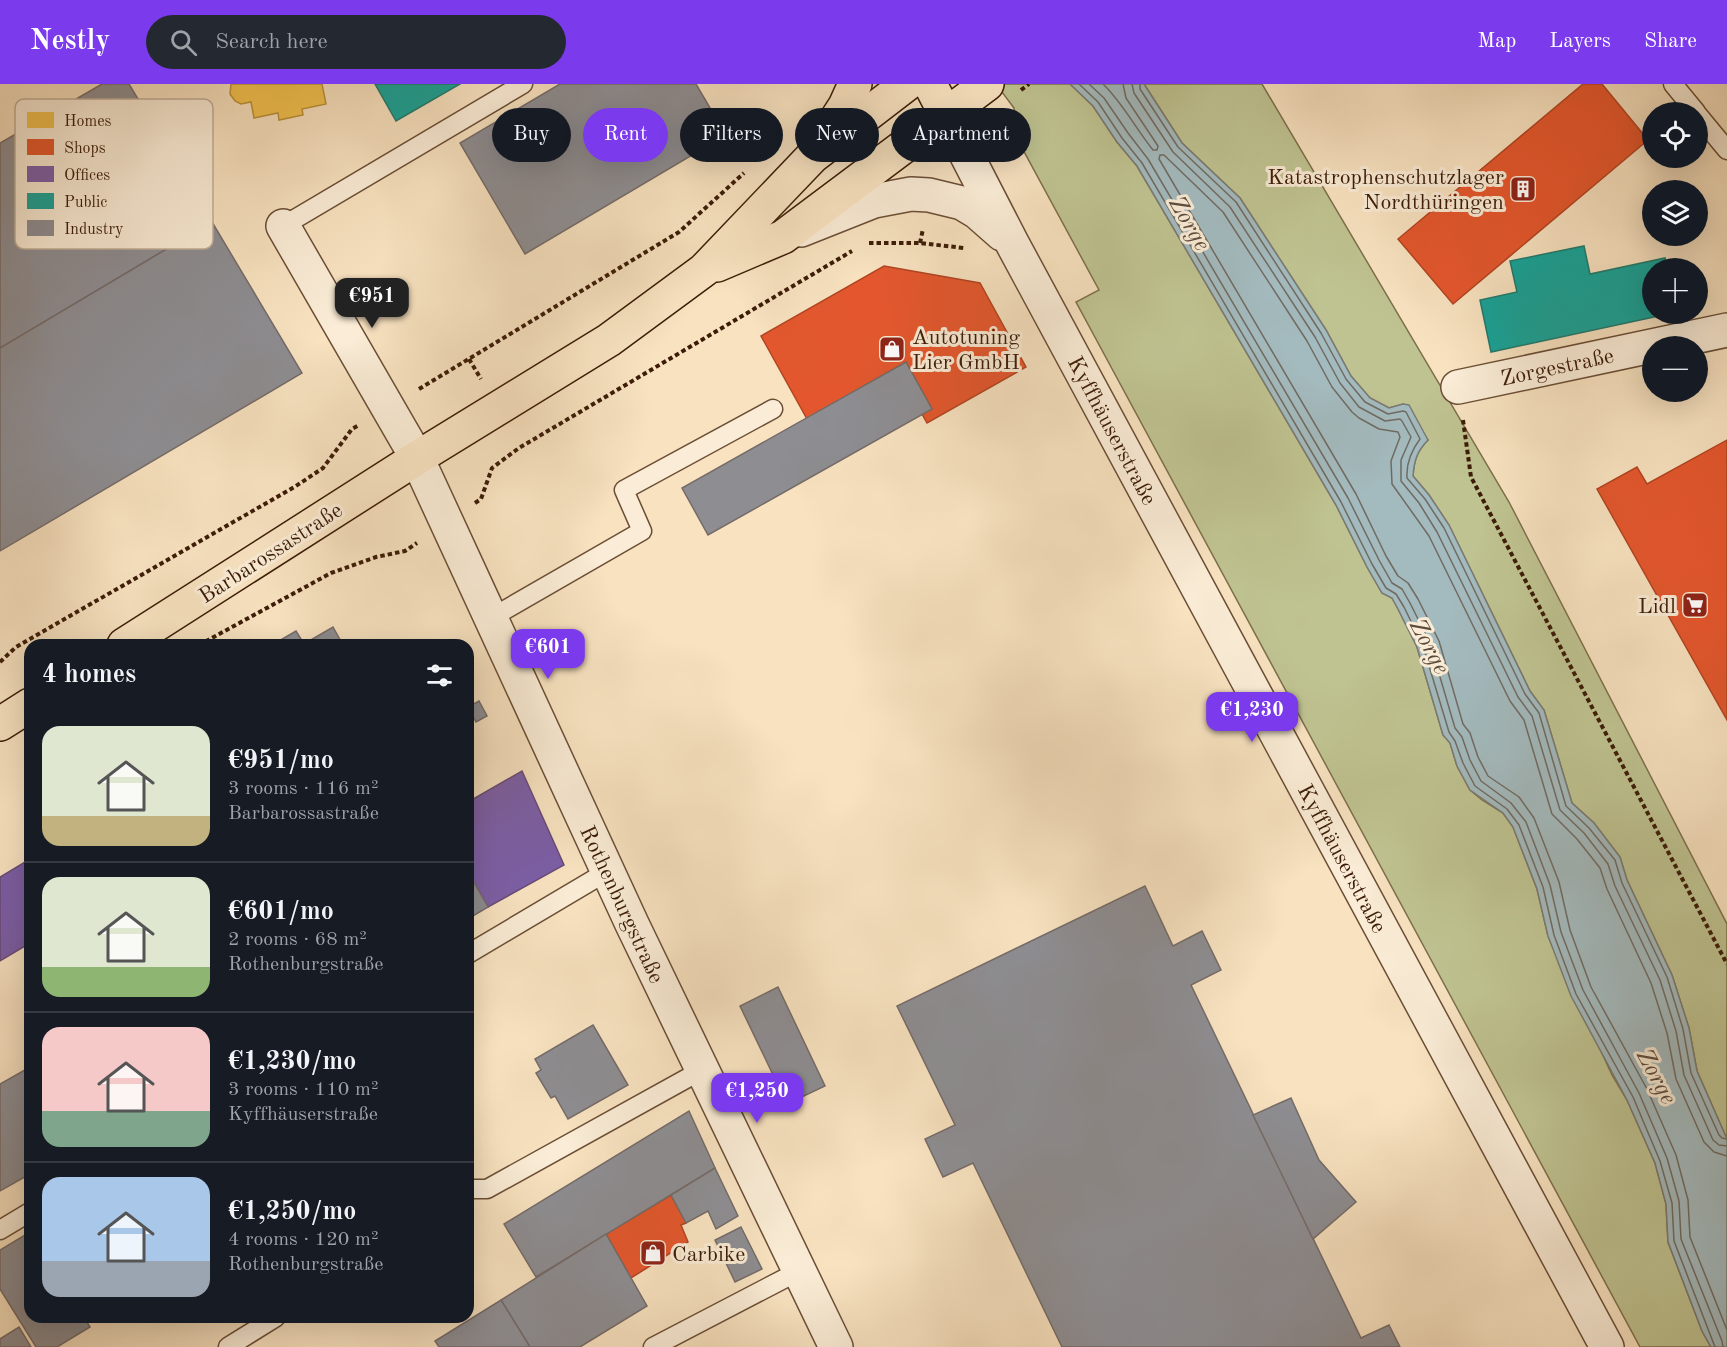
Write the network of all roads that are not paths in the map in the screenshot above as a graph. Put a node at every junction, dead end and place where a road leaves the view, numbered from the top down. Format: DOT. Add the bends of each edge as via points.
graph roads {
  1 [pos="523,84"];
  2 [pos="855,84"];
  3 [pos="907,84"];
  4 [pos="930,84"];
  5 [pos="987,84"];
  6 [pos="1673,84"];
  7 [pos="1687,102"];
  8 [pos="844,108"];
  9 [pos="876,108"];
  10 [pos="942,108"];
  11 [pos="955,108"];
  12 [pos="1708,127"];
  13 [pos="1727,150"];
  14 [pos="891,156"];
  15 [pos="807,162"];
  16 [pos="970,162"];
  17 [pos="284,226"];
  18 [pos="783,237"];
  19 [pos="1012,243"];
  20 [pos="704,270"];
  21 [pos="1727,330"];
  22 [pos="1458,387"];
  23 [pos="773,409"];
  24 [pos="417,458"];
  25 [pos="491,618"];
  26 [pos="133,639"];
  27 [pos="24,709"];
  28 [pos="0,724"];
  29 [pos="608,871"];
  30 [pos="474,950"];
  31 [pos="702,1070"];
  32 [pos="474,1192"];
  33 [pos="24,1216"];
  34 [pos="0,1230"];
  35 [pos="799,1271"];
  36 [pos="266,1323"];
  37 [pos="228,1347"];
  38 [pos="653,1347"];
  39 [pos="836,1347"];
  40 [pos="1606,1347"];
  1 -- 17 [label="lane"];
  2 -- 8 [label="main road"];
  3 -- 9 [label="main road, Barbarossastraße"];
  4 -- 10 [label="main road"];
  5 -- 11 [label="main road, Barbarossastraße"];
  6 -- 7 [label="lane"];
  12 -- 13 [label="lane"];
  14 -- 18 [label="main road, Barbarossastraße"];
  15 -- 20 [label="main road, Barbarossastraße"];
  16 -- 19 [label="street, Kyffhäuserstraße"];
  17 -- 24 [label="street"];
  18 -- 19 [label="street, Barbarossastraße" via="874,201 911,194 962,203"];
  18 -- 20 [label="main road, Barbarossastraße"];
  19 -- 40 [label="street, Kyffhäuserstraße"];
  20 -- 24 [label="main road, Barbarossastraße" via="609,340"];
  21 -- 22 [label="street, Zorgestraße"];
  23 -- 25 [label="lane" via="624,490 642,531"];
  24 -- 25 [label="street, Rothenburgstraße"];
  24 -- 26 [label="main road, Barbarossastraße"];
  25 -- 29 [label="street, Rothenburgstraße"];
  27 -- 28 [label="main road"];
  29 -- 30 [label="lane"];
  29 -- 31 [label="street, Rothenburgstraße"];
  31 -- 32 [label="lane" via="487,1189"];
  31 -- 35 [label="street, Rothenburgstraße"];
  33 -- 34 [label="lane"];
  35 -- 38 [label="lane"];
  35 -- 39 [label="street, Rothenburgstraße"];
  36 -- 37 [label="lane"];
}
